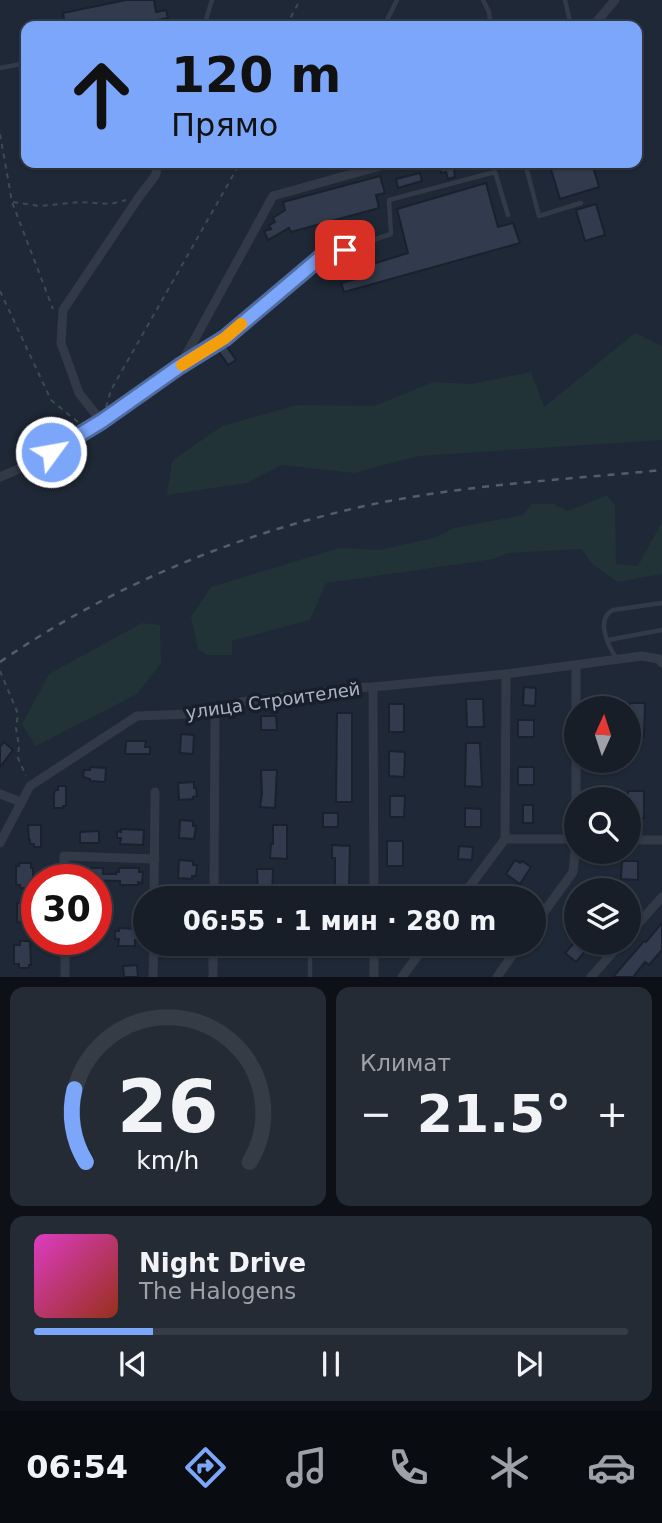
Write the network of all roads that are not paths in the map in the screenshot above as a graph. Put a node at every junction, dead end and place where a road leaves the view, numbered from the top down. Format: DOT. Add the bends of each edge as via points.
graph roads {
  1 [pos="212,0"];
  2 [pos="397,0"];
  3 [pos="483,0"];
  4 [pos="565,0"];
  5 [pos="615,0"];
  6 [pos="206,21"];
  7 [pos="386,21"];
  8 [pos="490,21"];
  9 [pos="570,21"];
  10 [pos="597,21"];
  11 [pos="21,64"];
  12 [pos="0,68"];
  13 [pos="157,168"];
  14 [pos="373,168"];
  15 [pos="526,168"];
  16 [pos="580,203"];
  17 [pos="508,215"];
  18 [pos="180,366"];
  19 [pos="102,421"];
  20 [pos="0,477"];
  21 [pos="662,603"];
  22 [pos="662,630"];
  23 [pos="608,640"];
  24 [pos="617,659"];
  25 [pos="662,663"];
  26 [pos="576,664"];
  27 [pos="506,674"];
  28 [pos="373,687"];
  29 [pos="576,696"];
  30 [pos="215,713"];
  31 [pos="155,792"];
  32 [pos="0,794"];
  33 [pos="21,802"];
  34 [pos="505,839"];
  35 [pos="641,840"];
  36 [pos="662,840"];
  37 [pos="564,841"];
  38 [pos="0,843"];
  39 [pos="155,859"];
  40 [pos="64,864"];
  41 [pos="574,864"];
  42 [pos="154,886"];
  43 [pos="214,886"];
  44 [pos="374,886"];
  45 [pos="470,886"];
  46 [pos="662,897"];
  47 [pos="546,909"];
  48 [pos="641,920"];
  49 [pos="65,955"];
  50 [pos="610,955"];
  51 [pos="154,956"];
  52 [pos="213,956"];
  53 [pos="374,956"];
  54 [pos="417,956"];
  55 [pos="511,956"];
  56 [pos="310,958"];
  57 [pos="65,977"];
  58 [pos="153,977"];
  59 [pos="213,977"];
  60 [pos="310,977"];
  61 [pos="374,977"];
  62 [pos="402,977"];
  63 [pos="496,977"];
  64 [pos="591,977"];
  1 -- 6 [label="lane"];
  2 -- 7 [label="lane"];
  3 -- 8 [label="lane"];
  4 -- 9 [label="lane"];
  5 -- 10 [label="street"];
  11 -- 12 [label="lane"];
  13 -- 19 [label="street" via="63,310 61,343 79,393"];
  14 -- 18 [label="street" via="274,196"];
  15 -- 16 [label="lane" via="539,216"];
  17 -- 18 [label="lane" via="495,172 389,200 391,234 321,257 225,338"];
  18 -- 19 [label="street"];
  19 -- 20 [label="street" via="33,463"];
  21 -- 23 [label="lane" via="607,613"];
  22 -- 23 [label="lane"];
  23 -- 24 [label="lane"];
  24 -- 25 [label="street, улица Строителей" via="642,656"];
  24 -- 26 [label="street, улица Строителей"];
  26 -- 27 [label="street, улица Строителей"];
  26 -- 29 [label="street"];
  27 -- 28 [label="street, улица Строителей"];
  27 -- 34 [label="street"];
  28 -- 30 [label="street, улица Строителей" via="240,702"];
  28 -- 44 [label="street"];
  30 -- 33 [label="street, улица Строителей" via="137,716 30,786"];
  30 -- 43 [label="street"];
  31 -- 39 [label="street"];
  32 -- 33 [label="street"];
  33 -- 38 [label="street, улица Строителей"];
  34 -- 37 [label="street"];
  34 -- 45 [label="street"];
  35 -- 36 [label="street"];
  39 -- 40 [label="street" via="64,856"];
  39 -- 42 [label="street"];
  41 -- 47 [label="street" via="573,872"];
  46 -- 48 [label="street"];
  49 -- 57 [label="street"];
  50 -- 64 [label="street"];
  51 -- 58 [label="street"];
  52 -- 59 [label="street"];
  53 -- 61 [label="street"];
  54 -- 62 [label="street"];
  55 -- 63 [label="street"];
  56 -- 60 [label="lane"];
}
